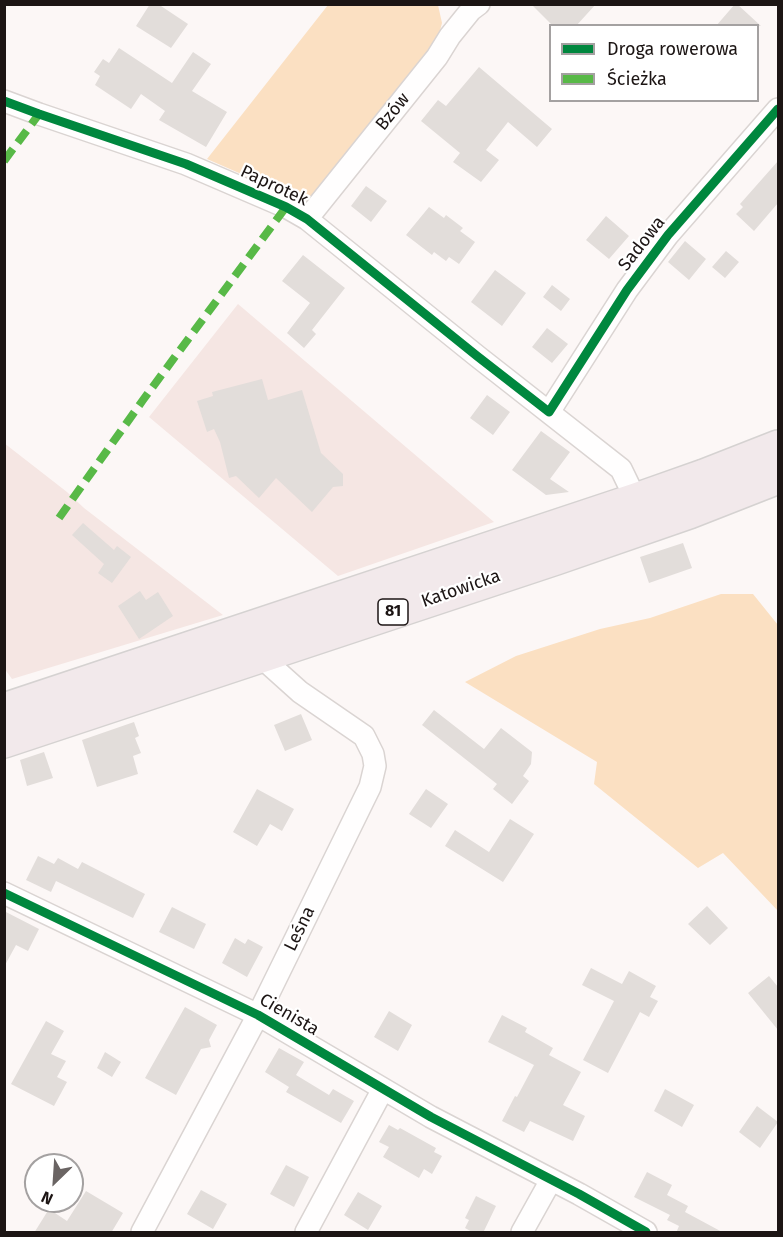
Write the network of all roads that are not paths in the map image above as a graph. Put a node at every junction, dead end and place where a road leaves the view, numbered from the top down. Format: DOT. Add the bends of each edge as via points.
graph roads {
  1 [pos="479,4"];
  2 [pos="4,101"];
  3 [pos="778,109"];
  4 [pos="307,219"];
  5 [pos="549,412"];
  6 [pos="778,447"];
  7 [pos="778,477"];
  8 [pos="636,500"];
  9 [pos="261,657"];
  10 [pos="4,710"];
  11 [pos="4,741"];
  12 [pos="4,893"];
  13 [pos="258,1016"];
  14 [pos="383,1089"];
  15 [pos="551,1180"];
  16 [pos="142,1233"];
  17 [pos="306,1233"];
  18 [pos="522,1233"];
  19 [pos="646,1233"];
  1 -- 4 [label="street, Bzów"];
  2 -- 4 [label="street, Paprotek" via="186,164"];
  3 -- 5 [label="street, Sadowa" via="668,236 627,290"];
  4 -- 5 [label="street, Paprotek"];
  5 -- 8 [label="street, Paprotek" via="621,469"];
  6 -- 8 [label="main road, Katowicka / 81"];
  7 -- 9 [label="main road, Katowicka / 81" via="689,512"];
  8 -- 10 [label="main road, Katowicka / 81"];
  9 -- 11 [label="main road, Katowicka / 81"];
  9 -- 13 [label="street, Leśna" via="300,692 364,736 375,766 370,787"];
  12 -- 13 [label="street, Cienista"];
  13 -- 14 [label="street, Cienista"];
  13 -- 16 [label="street, Leśna"];
  14 -- 15 [label="street, Cienista"];
  14 -- 17 [label="street"];
  15 -- 18 [label="street"];
  15 -- 19 [label="street, Cienista"];
}
